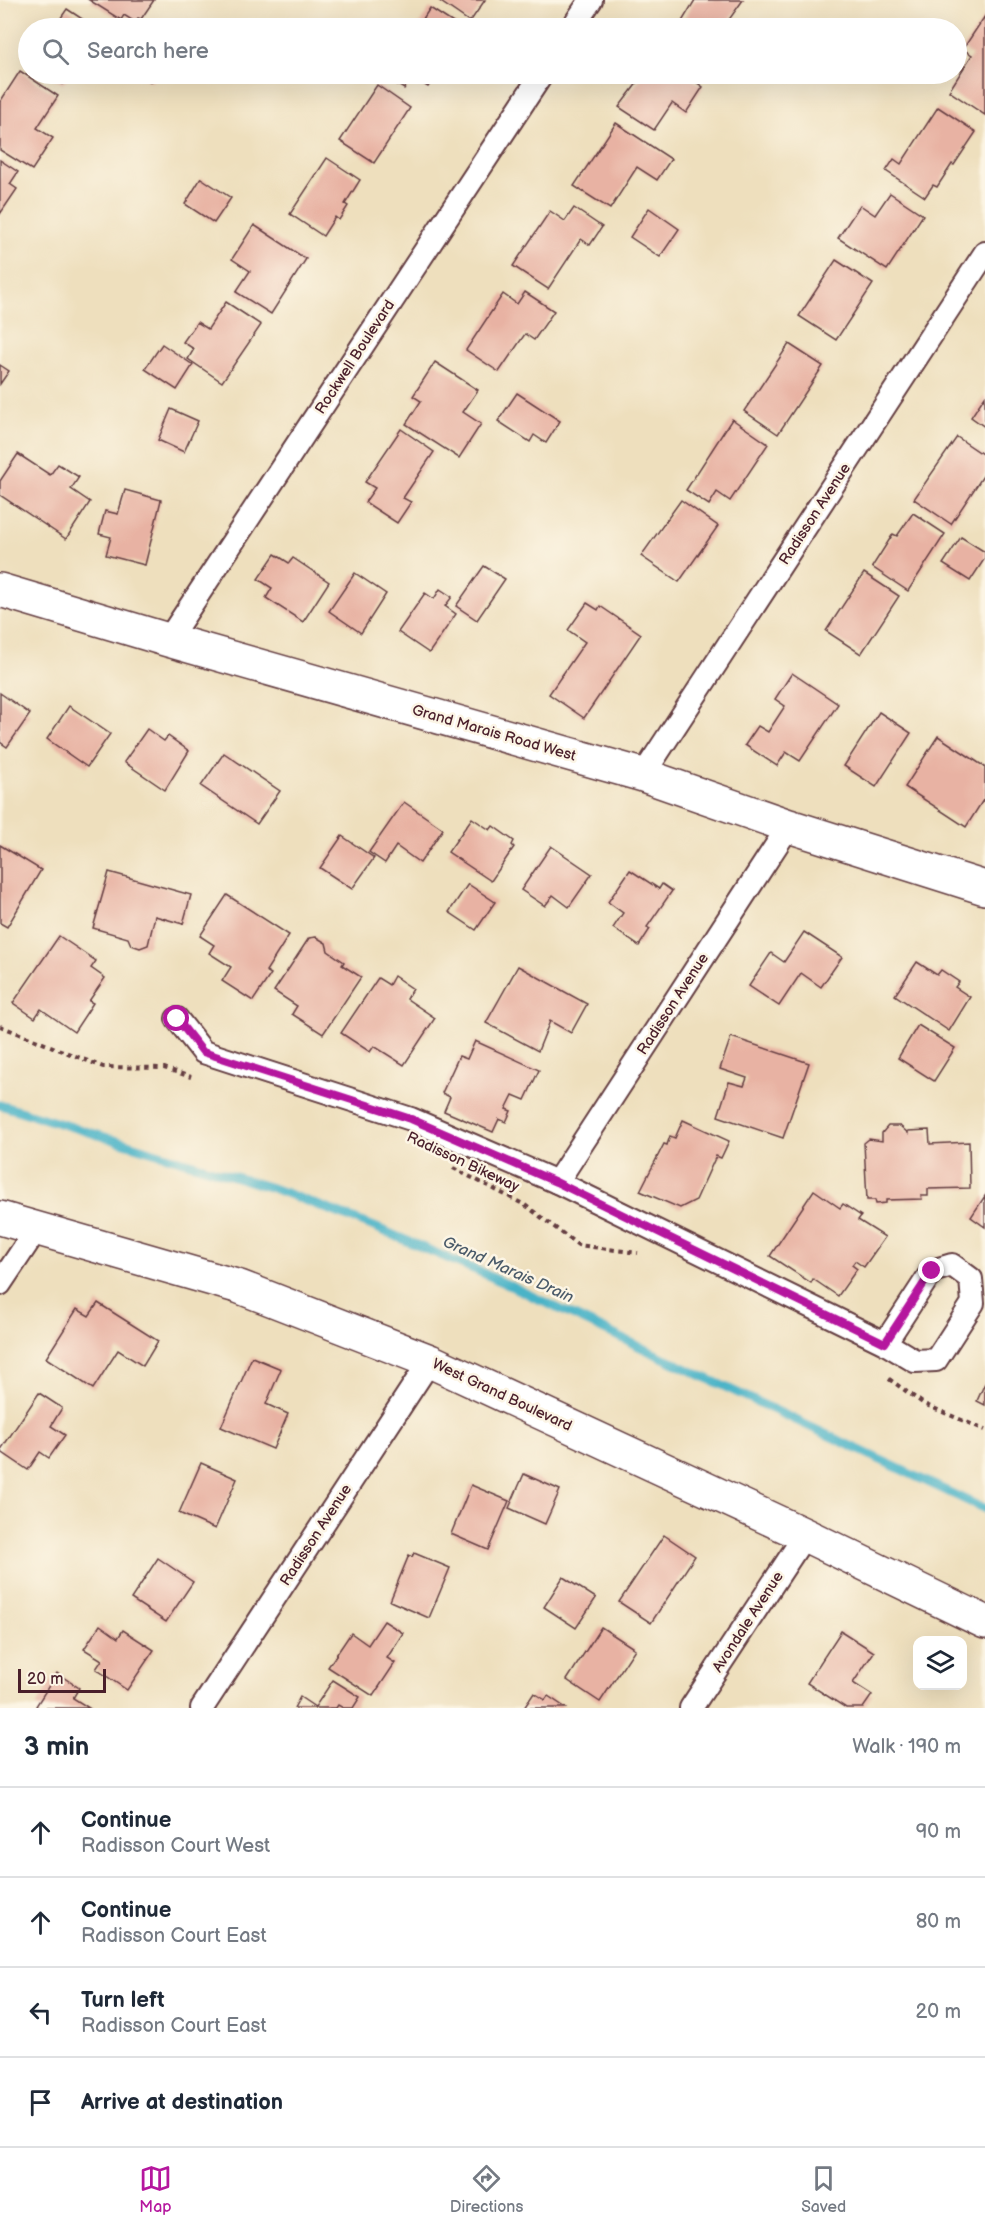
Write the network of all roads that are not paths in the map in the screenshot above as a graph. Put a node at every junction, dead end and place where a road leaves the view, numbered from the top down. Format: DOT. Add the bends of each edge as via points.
graph roads {
  1 [pos="591,0"];
  2 [pos="579,18"];
  3 [pos="535,84"];
  4 [pos="985,253"];
  5 [pos="0,590"];
  6 [pos="168,640"];
  7 [pos="643,775"];
  8 [pos="789,826"];
  9 [pos="985,888"];
  10 [pos="177,1019"];
  11 [pos="556,1182"];
  12 [pos="0,1218"];
  13 [pos="36,1230"];
  14 [pos="0,1284"];
  15 [pos="885,1343"];
  16 [pos="430,1361"];
  17 [pos="806,1535"];
  18 [pos="985,1622"];
  19 [pos="202,1708"];
  20 [pos="692,1708"];
  1 -- 2 [label="street"];
  3 -- 6 [label="street, Rockwell Boulevard"];
  4 -- 7 [label="street, Radisson Avenue"];
  5 -- 6 [label="street, Grand Marais Road West"];
  6 -- 7 [label="street, Grand Marais Road West"];
  7 -- 8 [label="street, Grand Marais Road West"];
  8 -- 9 [label="street, Grand Marais Road West"];
  8 -- 11 [label="street, Radisson Avenue"];
  10 -- 11 [label="street" via="203,1052 411,1119"];
  11 -- 15 [label="street"];
  12 -- 13 [label="street, West Grand Boulevard"];
  13 -- 14 [label="street"];
  13 -- 16 [label="street, West Grand Boulevard" via="240,1287"];
  16 -- 17 [label="street, West Grand Boulevard"];
  16 -- 19 [label="street, Radisson Avenue"];
  17 -- 18 [label="street, West Grand Boulevard"];
  17 -- 20 [label="street, Avondale Avenue"];
}
